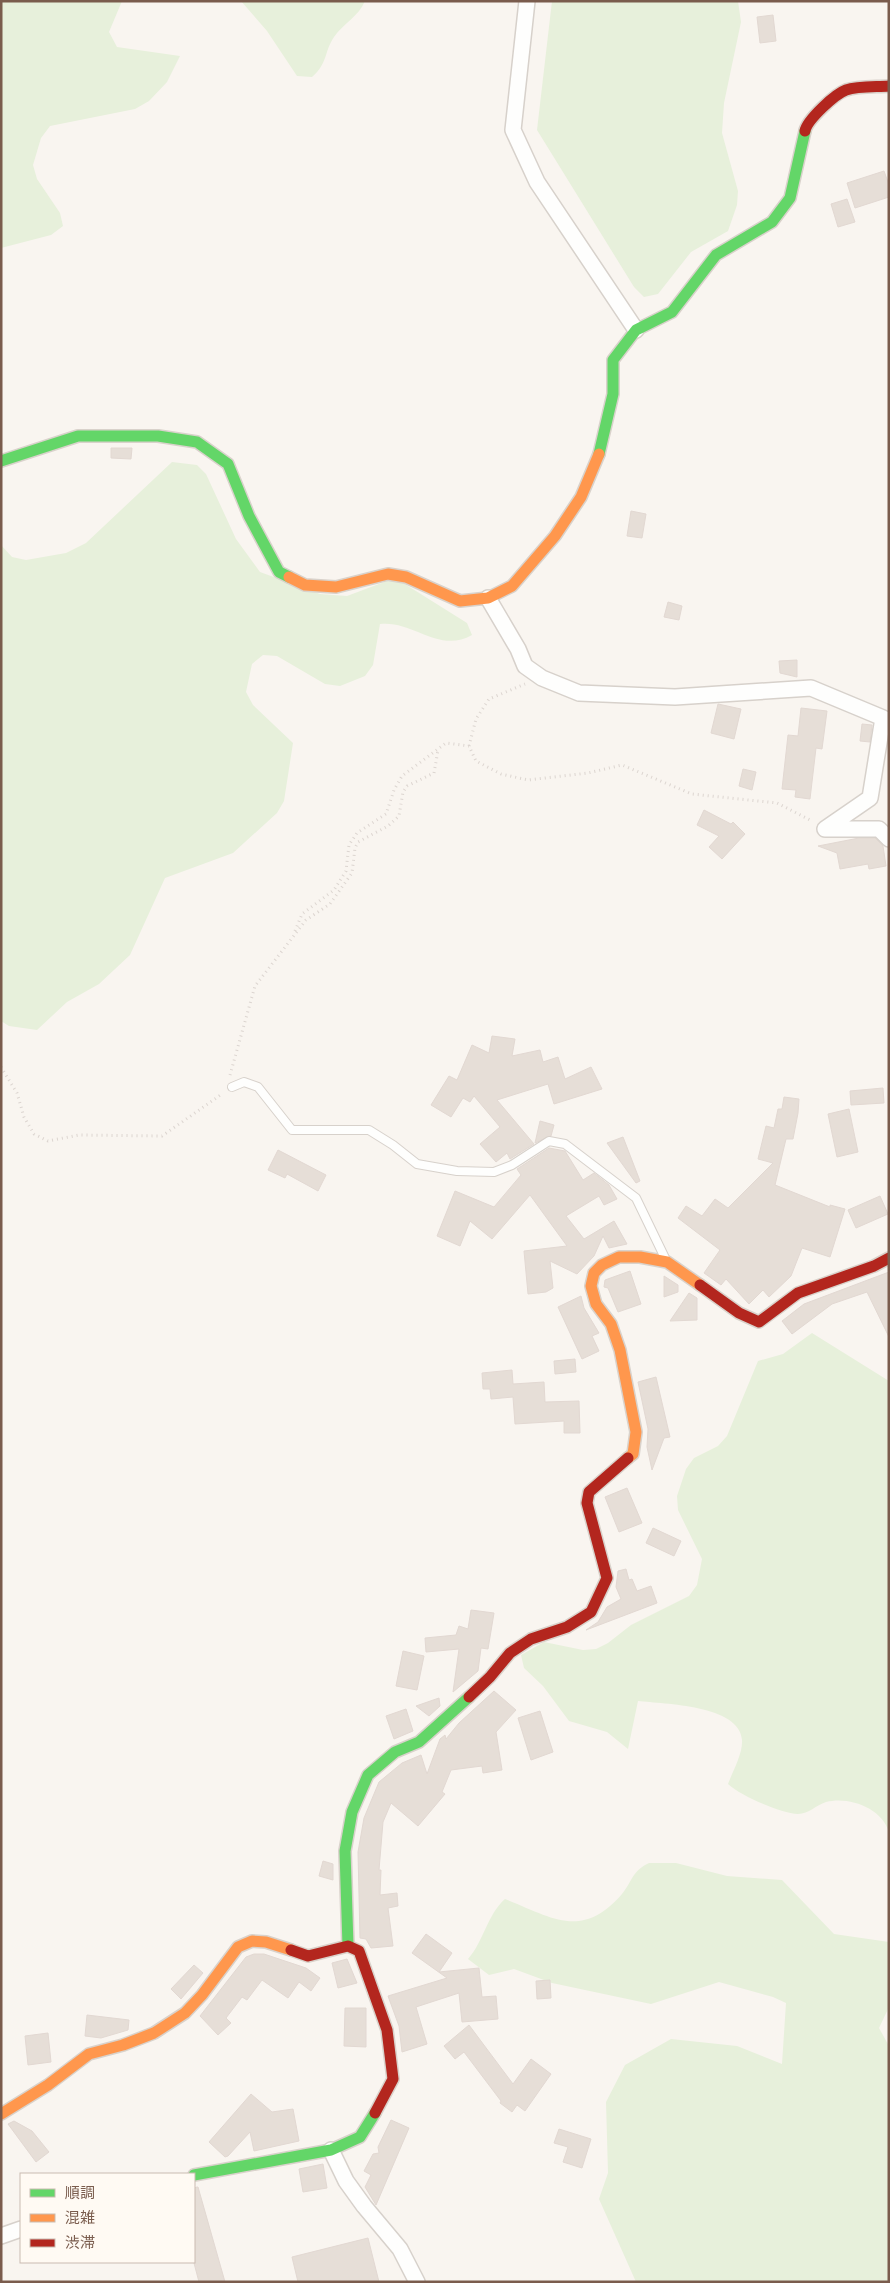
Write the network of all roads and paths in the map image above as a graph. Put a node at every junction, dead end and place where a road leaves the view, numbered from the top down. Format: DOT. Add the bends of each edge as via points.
graph roads {
  1 [pos="527,1"];
  2 [pos="889,86"];
  3 [pos="636,330"];
  4 [pos="1,461"];
  5 [pos="488,598"];
  6 [pos="542,678"];
  7 [pos="886,719"];
  8 [pos="469,746"];
  9 [pos="438,750"];
  10 [pos="825,829"];
  11 [pos="889,839"];
  12 [pos="290,940"];
  13 [pos="1,1067"];
  14 [pos="232,1087"];
  15 [pos="889,1258"];
  16 [pos="666,1262"];
  17 [pos="348,1946"];
  18 [pos="1,2114"];
  19 [pos="331,2150"];
  20 [pos="195,2175"];
  21 [pos="20,2229"];
  22 [pos="1,2236"];
  23 [pos="418,2282"];
  1 -- 3 [label="street" via="513,130 537,182"];
  2 -- 3 [label="street" via="845,90 824,106 806,126 790,198 772,222 716,255 672,312"];
  3 -- 5 [label="street" via="614,360 613,394 602,446 581,497 555,536 512,586"];
  4 -- 5 [label="street" via="78,436 158,436 197,442 228,464 249,516 280,572 305,585 336,587 388,574 406,577 460,602"];
  5 -- 6 [label="street" via="525,666"];
  6 -- 7 [label="street" via="580,693 675,697 812,688"];
  6 -- 8 [label="path" via="489,699 476,719"];
  7 -- 10 [label="street" via="870,798"];
  8 -- 9 [label="path" via="446,743"];
  8 -- 10 [label="path" via="476,761 501,774 528,780 588,773 622,765 692,794 777,803"];
  9 -- 12 [label="path" via="402,776 386,814 357,832 349,845 346,871 334,890 302,914"];
  9 -- 12 [label="path" via="434,773 407,786 403,792 400,816 358,842 352,873 330,904 306,920"];
  10 -- 11 [label="street" via="878,829"];
  12 -- 14 [label="path" via="255,986 230,1073"];
  13 -- 14 [label="path" via="17,1093 24,1117 34,1134 48,1141 79,1135 162,1136"];
  14 -- 16 [label="lane" via="244,1082 258,1087 292,1130 369,1130 417,1164 456,1172 494,1172 512,1165 549,1141 565,1144 636,1198"];
  15 -- 16 [label="street" via="798,1293 759,1322 739,1313"];
  16 -- 17 [label="street" via="640,1256 619,1257 594,1273 591,1286 596,1304 611,1324 620,1350 636,1432 633,1454 589,1492 587,1503 607,1578 591,1612 567,1627 531,1639 510,1652 490,1677 419,1742 395,1752 368,1776 352,1812 345,1851"];
  17 -- 18 [label="street" via="308,1956 252,1940 238,1947 202,1995 170,2024 123,2045 89,2054 48,2085"];
  17 -- 19 [label="street" via="359,1951 381,2009 393,2079 360,2136"];
  19 -- 20 [label="street"];
  19 -- 23 [label="street" via="346,2181 400,2249"];
  21 -- 22 [label="street"];
}
